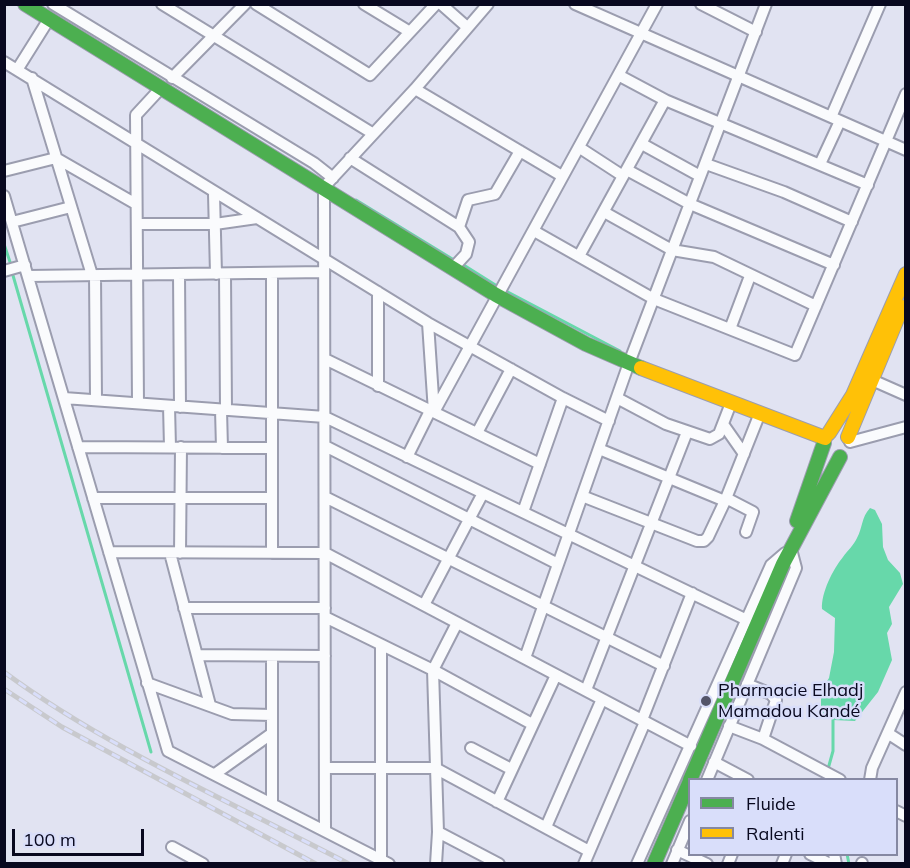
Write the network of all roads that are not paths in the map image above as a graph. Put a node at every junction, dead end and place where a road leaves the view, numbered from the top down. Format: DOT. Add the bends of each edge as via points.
graph roads {
  1 [pos="25,4"];
  2 [pos="53,4"];
  3 [pos="162,4"];
  4 [pos="245,4"];
  5 [pos="256,4"];
  6 [pos="364,4"];
  7 [pos="436,4"];
  8 [pos="441,4"];
  9 [pos="488,4"];
  10 [pos="574,4"];
  11 [pos="657,4"];
  12 [pos="701,4"];
  13 [pos="766,4"];
  14 [pos="879,4"];
  15 [pos="597,9"];
  16 [pos="49,19"];
  17 [pos="467,27"];
  18 [pos="410,32"];
  19 [pos="756,32"];
  20 [pos="641,34"];
  21 [pos="214,36"];
  22 [pos="4,62"];
  23 [pos="17,70"];
  24 [pos="738,74"];
  25 [pos="620,76"];
  26 [pos="32,78"];
  27 [pos="172,78"];
  28 [pos="161,88"];
  29 [pos="415,89"];
  30 [pos="906,94"];
  31 [pos="665,100"];
  32 [pos="835,119"];
  33 [pos="721,123"];
  34 [pos="372,133"];
  35 [pos="886,142"];
  36 [pos="642,144"];
  37 [pos="136,145"];
  38 [pos="580,148"];
  39 [pos="906,150"];
  40 [pos="520,151"];
  41 [pos="56,158"];
  42 [pos="350,158"];
  43 [pos="706,164"];
  44 [pos="820,164"];
  45 [pos="4,171"];
  46 [pos="625,173"];
  47 [pos="562,176"];
  48 [pos="700,176"];
  49 [pos="329,183"];
  50 [pos="868,185"];
  51 [pos="214,194"];
  52 [pos="4,196"];
  53 [pos="136,204"];
  54 [pos="690,204"];
  55 [pos="71,207"];
  56 [pos="604,212"];
  57 [pos="257,218"];
  58 [pos="12,222"];
  59 [pos="852,222"];
  60 [pos="136,224"];
  61 [pos="215,224"];
  62 [pos="459,227"];
  63 [pos="534,231"];
  64 [pos="672,250"];
  65 [pos="579,256"];
  66 [pos="324,258"];
  67 [pos="834,265"];
  68 [pos="453,268"];
  69 [pos="17,270"];
  70 [pos="324,272"];
  71 [pos="272,273"];
  72 [pos="179,274"];
  73 [pos="221,274"];
  74 [pos="906,274"];
  75 [pos="93,275"];
  76 [pos="137,275"];
  77 [pos="750,276"];
  78 [pos="378,291"];
  79 [pos="496,295"];
  80 [pos="654,299"];
  81 [pos="906,299"];
  82 [pos="816,306"];
  83 [pos="428,323"];
  84 [pos="730,329"];
  85 [pos="470,346"];
  86 [pos="325,359"];
  87 [pos="630,363"];
  88 [pos="511,369"];
  89 [pos="872,380"];
  90 [pos="378,386"];
  91 [pos="906,395"];
  92 [pos="64,398"];
  93 [pos="563,398"];
  94 [pos="617,398"];
  95 [pos="96,400"];
  96 [pos="138,403"];
  97 [pos="731,403"];
  98 [pos="175,406"];
  99 [pos="223,410"];
  100 [pos="432,412"];
  101 [pos="270,413"];
  102 [pos="760,413"];
  103 [pos="325,417"];
  104 [pos="609,421"];
  105 [pos="723,424"];
  106 [pos="904,426"];
  107 [pos="687,432"];
  108 [pos="477,433"];
  109 [pos="826,438"];
  110 [pos="849,440"];
  111 [pos="325,446"];
  112 [pos="78,447"];
  113 [pos="176,447"];
  114 [pos="222,447"];
  115 [pos="271,448"];
  116 [pos="599,449"];
  117 [pos="744,454"];
  118 [pos="407,457"];
  119 [pos="840,457"];
  120 [pos="540,464"];
  121 [pos="669,477"];
  122 [pos="483,493"];
  123 [pos="582,496"];
  124 [pos="325,497"];
  125 [pos="93,498"];
  126 [pos="181,498"];
  127 [pos="272,498"];
  128 [pos="726,499"];
  129 [pos="523,512"];
  130 [pos="469,519"];
  131 [pos="651,524"];
  132 [pos="746,532"];
  133 [pos="568,535"];
  134 [pos="109,552"];
  135 [pos="175,553"];
  136 [pos="273,553"];
  137 [pos="325,553"];
  138 [pos="787,555"];
  139 [pos="448,558"];
  140 [pos="558,564"];
  141 [pos="634,566"];
  142 [pos="692,593"];
  143 [pos="424,605"];
  144 [pos="543,606"];
  145 [pos="184,608"];
  146 [pos="325,613"];
  147 [pos="747,620"];
  148 [pos="457,623"];
  149 [pos="607,638"];
  150 [pos="381,645"];
  151 [pos="197,655"];
  152 [pos="325,656"];
  153 [pos="272,657"];
  154 [pos="525,658"];
  155 [pos="664,666"];
  156 [pos="433,670"];
  157 [pos="556,675"];
  158 [pos="147,683"];
  159 [pos="747,684"];
  160 [pos="586,690"];
  161 [pos="906,692"];
  162 [pos="602,699"];
  163 [pos="210,705"];
  164 [pos="272,715"];
  165 [pos="644,721"];
  166 [pos="532,723"];
  167 [pos="729,726"];
  168 [pos="271,734"];
  169 [pos="889,734"];
  170 [pos="763,739"];
  171 [pos="906,745"];
  172 [pos="691,746"];
  173 [pos="471,748"];
  174 [pos="714,762"];
  175 [pos="325,768"];
  176 [pos="381,768"];
  177 [pos="435,768"];
  178 [pos="511,769"];
  179 [pos="215,774"];
  180 [pos="691,778"];
  181 [pos="708,778"];
  182 [pos="744,778"];
  183 [pos="836,778"];
  184 [pos="869,778"];
  185 [pos="688,785"];
  186 [pos="272,802"];
  187 [pos="497,802"];
  188 [pos="688,825"];
  189 [pos="546,827"];
  190 [pos="325,831"];
  191 [pos="438,832"];
  192 [pos="172,847"];
  193 [pos="677,850"];
  194 [pos="589,851"];
  195 [pos="688,855"];
  196 [pos="690,856"];
  197 [pos="812,856"];
  198 [pos="385,861"];
  199 [pos="203,864"];
  200 [pos="436,864"];
  201 [pos="499,864"];
  202 [pos="584,864"];
  203 [pos="638,864"];
  204 [pos="654,864"];
  205 [pos="672,864"];
  206 [pos="707,864"];
  207 [pos="830,864"];
  1 -- 16 [label="street"];
  2 -- 27 [label="street"];
  3 -- 21 [label="street"];
  4 -- 21 [label="street"];
  5 -- 18 [label="street" via="370,75"];
  6 -- 18 [label="street"];
  7 -- 18 [label="street"];
  8 -- 17 [label="street"];
  9 -- 17 [label="street"];
  10 -- 15 [label="street"];
  11 -- 20 [label="street"];
  12 -- 19 [label="street"];
  13 -- 19 [label="street"];
  14 -- 32 [label="street"];
  15 -- 20 [label="street"];
  16 -- 23 [label="street"];
  16 -- 28 [label="street"];
  17 -- 29 [label="street"];
  19 -- 24 [label="street"];
  20 -- 24 [label="street"];
  20 -- 25 [label="street"];
  21 -- 27 [label="street"];
  21 -- 34 [label="street"];
  22 -- 23 [label="street"];
  23 -- 26 [label="street"];
  24 -- 32 [label="street"];
  24 -- 33 [label="street"];
  25 -- 31 [label="street"];
  25 -- 38 [label="street"];
  26 -- 37 [label="street"];
  26 -- 41 [label="street"];
  27 -- 49 [label="street" via="314,164"];
  28 -- 37 [label="street" via="136,115"];
  28 -- 49 [label="street"];
  29 -- 34 [label="street"];
  29 -- 40 [label="street"];
  30 -- 35 [label="street"];
  31 -- 33 [label="street"];
  31 -- 36 [label="street"];
  32 -- 35 [label="street"];
  32 -- 44 [label="street"];
  33 -- 43 [label="street"];
  33 -- 44 [label="street"];
  34 -- 42 [label="street"];
  35 -- 39 [label="street"];
  35 -- 50 [label="street"];
  36 -- 46 [label="street"];
  36 -- 48 [label="street"];
  37 -- 51 [label="street"];
  37 -- 53 [label="street"];
  38 -- 46 [label="street"];
  38 -- 47 [label="street"];
  40 -- 47 [label="street"];
  40 -- 62 [label="street" via="495,194 468,200"];
  41 -- 45 [label="street"];
  41 -- 53 [label="street"];
  41 -- 55 [label="street"];
  42 -- 49 [label="street"];
  42 -- 62 [label="street"];
  43 -- 48 [label="street"];
  43 -- 59 [label="street"];
  44 -- 50 [label="street"];
  46 -- 54 [label="street"];
  46 -- 56 [label="street"];
  47 -- 63 [label="street"];
  48 -- 54 [label="street"];
  49 -- 66 [label="street"];
  49 -- 68 [label="street"];
  50 -- 59 [label="street"];
  51 -- 57 [label="street"];
  51 -- 61 [label="street"];
  52 -- 58 [label="street"];
  53 -- 60 [label="street"];
  54 -- 64 [label="street"];
  54 -- 67 [label="street"];
  55 -- 58 [label="street"];
  55 -- 75 [label="street"];
  56 -- 64 [label="street"];
  56 -- 65 [label="street"];
  57 -- 61 [label="street"];
  57 -- 66 [label="street"];
  58 -- 69 [label="street"];
  59 -- 67 [label="street"];
  60 -- 61 [label="street"];
  60 -- 76 [label="street"];
  61 -- 73 [label="street"];
  62 -- 68 [label="street" via="470,242 466,254"];
  63 -- 65 [label="street"];
  63 -- 79 [label="street"];
  64 -- 77 [label="street" via="714,257"];
  64 -- 80 [label="street"];
  65 -- 80 [label="street"];
  66 -- 70 [label="street"];
  66 -- 78 [label="street"];
  67 -- 82 [label="street"];
  68 -- 79 [label="street"];
  69 -- 75 [label="street"];
  69 -- 92 [label="street"];
  70 -- 71 [label="street"];
  70 -- 86 [label="street"];
  71 -- 73 [label="street"];
  71 -- 101 [label="street"];
  72 -- 73 [label="street"];
  72 -- 76 [label="street"];
  72 -- 98 [label="street"];
  73 -- 99 [label="street"];
  74 -- 109 [label="street" via="853,395"];
  75 -- 76 [label="street"];
  75 -- 95 [label="street"];
  76 -- 96 [label="street"];
  77 -- 82 [label="street"];
  77 -- 84 [label="street"];
  78 -- 83 [label="street"];
  78 -- 90 [label="street"];
  79 -- 85 [label="street"];
  79 -- 87 [label="street"];
  80 -- 84 [label="street"];
  80 -- 87 [label="street"];
  81 -- 89 [label="street"];
  82 -- 84 [label="street" via="795,354"];
  83 -- 85 [label="street"];
  83 -- 100 [label="street"];
  85 -- 88 [label="street"];
  85 -- 100 [label="street"];
  86 -- 90 [label="street"];
  86 -- 103 [label="street"];
  87 -- 94 [label="street"];
  87 -- 97 [label="street"];
  88 -- 93 [label="street"];
  88 -- 108 [label="street"];
  89 -- 91 [label="street"];
  89 -- 110 [label="street"];
  90 -- 100 [label="street"];
  92 -- 95 [label="street"];
  92 -- 112 [label="street"];
  93 -- 104 [label="street"];
  93 -- 120 [label="street"];
  94 -- 104 [label="street"];
  94 -- 107 [label="street"];
  95 -- 96 [label="street"];
  96 -- 98 [label="street"];
  97 -- 102 [label="street"];
  97 -- 105 [label="street"];
  98 -- 99 [label="street"];
  98 -- 113 [label="street"];
  99 -- 101 [label="street"];
  99 -- 114 [label="street"];
  100 -- 108 [label="street"];
  100 -- 118 [label="street"];
  101 -- 103 [label="street"];
  101 -- 115 [label="street"];
  102 -- 109 [label="street"];
  102 -- 117 [label="street"];
  103 -- 111 [label="street"];
  103 -- 118 [label="street"];
  104 -- 116 [label="street"];
  105 -- 107 [label="street" via="719,434 710,439"];
  105 -- 117 [label="street"];
  106 -- 110 [label="street"];
  107 -- 121 [label="street"];
  108 -- 120 [label="street"];
  109 -- 110 [label="street" via="842,432"];
  109 -- 119 [label="street" via="827,452"];
  109 -- 138 [label="street"];
  110 -- 119 [label="street" via="848,451"];
  111 -- 124 [label="street"];
  111 -- 130 [label="street"];
  112 -- 113 [label="street"];
  112 -- 125 [label="street"];
  113 -- 114 [label="street"];
  113 -- 126 [label="street"];
  114 -- 115 [label="street"];
  115 -- 127 [label="street"];
  116 -- 121 [label="street"];
  116 -- 123 [label="street"];
  117 -- 128 [label="street"];
  118 -- 122 [label="street"];
  119 -- 138 [label="street"];
  120 -- 129 [label="street"];
  121 -- 128 [label="street"];
  121 -- 131 [label="street"];
  122 -- 129 [label="street"];
  122 -- 130 [label="street"];
  123 -- 131 [label="street"];
  123 -- 133 [label="street"];
  124 -- 137 [label="street"];
  124 -- 139 [label="street"];
  125 -- 126 [label="street"];
  125 -- 134 [label="street"];
  126 -- 127 [label="street"];
  126 -- 135 [label="street"];
  127 -- 136 [label="street"];
  128 -- 131 [label="street" via="704,541"];
  128 -- 132 [label="street" via="753,512"];
  129 -- 133 [label="street"];
  130 -- 139 [label="street"];
  130 -- 140 [label="street"];
  131 -- 141 [label="street"];
  133 -- 140 [label="street"];
  133 -- 141 [label="street"];
  134 -- 135 [label="street"];
  134 -- 158 [label="street"];
  135 -- 136 [label="street"];
  135 -- 145 [label="street"];
  136 -- 137 [label="street"];
  137 -- 143 [label="street"];
  137 -- 146 [label="street"];
  138 -- 147 [label="street" via="771,565"];
  138 -- 159 [label="street" via="796,568"];
  138 -- 180 [label="street"];
  139 -- 143 [label="street"];
  139 -- 144 [label="street"];
  140 -- 144 [label="street"];
  141 -- 142 [label="street"];
  141 -- 149 [label="street"];
  142 -- 147 [label="street"];
  142 -- 155 [label="street"];
  143 -- 148 [label="street"];
  144 -- 149 [label="street"];
  144 -- 154 [label="street"];
  145 -- 146 [label="street"];
  145 -- 151 [label="street"];
  146 -- 150 [label="street"];
  146 -- 152 [label="street"];
  147 -- 172 [label="street"];
  148 -- 154 [label="street"];
  148 -- 156 [label="street"];
  149 -- 155 [label="street"];
  149 -- 160 [label="street"];
  150 -- 156 [label="street"];
  150 -- 176 [label="street"];
  151 -- 153 [label="street"];
  151 -- 163 [label="street"];
  152 -- 153 [label="street"];
  152 -- 175 [label="street"];
  153 -- 164 [label="street"];
  154 -- 157 [label="street"];
  155 -- 165 [label="street"];
  156 -- 166 [label="street"];
  156 -- 177 [label="street"];
  157 -- 160 [label="street"];
  157 -- 166 [label="street"];
  158 -- 163 [label="street"];
  158 -- 179 [label="street" via="168,751"];
  159 -- 167 [label="street"];
  159 -- 170 [label="street" via="776,700"];
  160 -- 162 [label="street"];
  161 -- 169 [label="street"];
  162 -- 165 [label="street"];
  162 -- 189 [label="street"];
  163 -- 164 [label="street" via="231,714"];
  164 -- 168 [label="street"];
  165 -- 172 [label="street"];
  165 -- 194 [label="street"];
  166 -- 178 [label="street"];
  167 -- 170 [label="street"];
  167 -- 174 [label="street"];
  168 -- 179 [label="street"];
  168 -- 186 [label="street"];
  169 -- 171 [label="street"];
  169 -- 184 [label="street"];
  170 -- 183 [label="street"];
  172 -- 203 [label="street"];
  173 -- 178 [label="street"];
  174 -- 181 [label="street"];
  174 -- 182 [label="street"];
  175 -- 176 [label="street"];
  175 -- 190 [label="street"];
  176 -- 177 [label="street"];
  176 -- 198 [label="street"];
  177 -- 187 [label="street"];
  177 -- 191 [label="street"];
  178 -- 187 [label="street"];
  179 -- 186 [label="street"];
  185 -- 204 [label="street"];
  186 -- 190 [label="street"];
  187 -- 189 [label="street"];
  188 -- 193 [label="street"];
  189 -- 194 [label="street"];
  190 -- 198 [label="street"];
  191 -- 200 [label="street"];
  191 -- 201 [label="street"];
  192 -- 199 [label="street"];
  193 -- 195 [label="street"];
  193 -- 205 [label="street"];
  194 -- 202 [label="street"];
  196 -- 206 [label="street"];
  197 -- 207 [label="street"];
}
